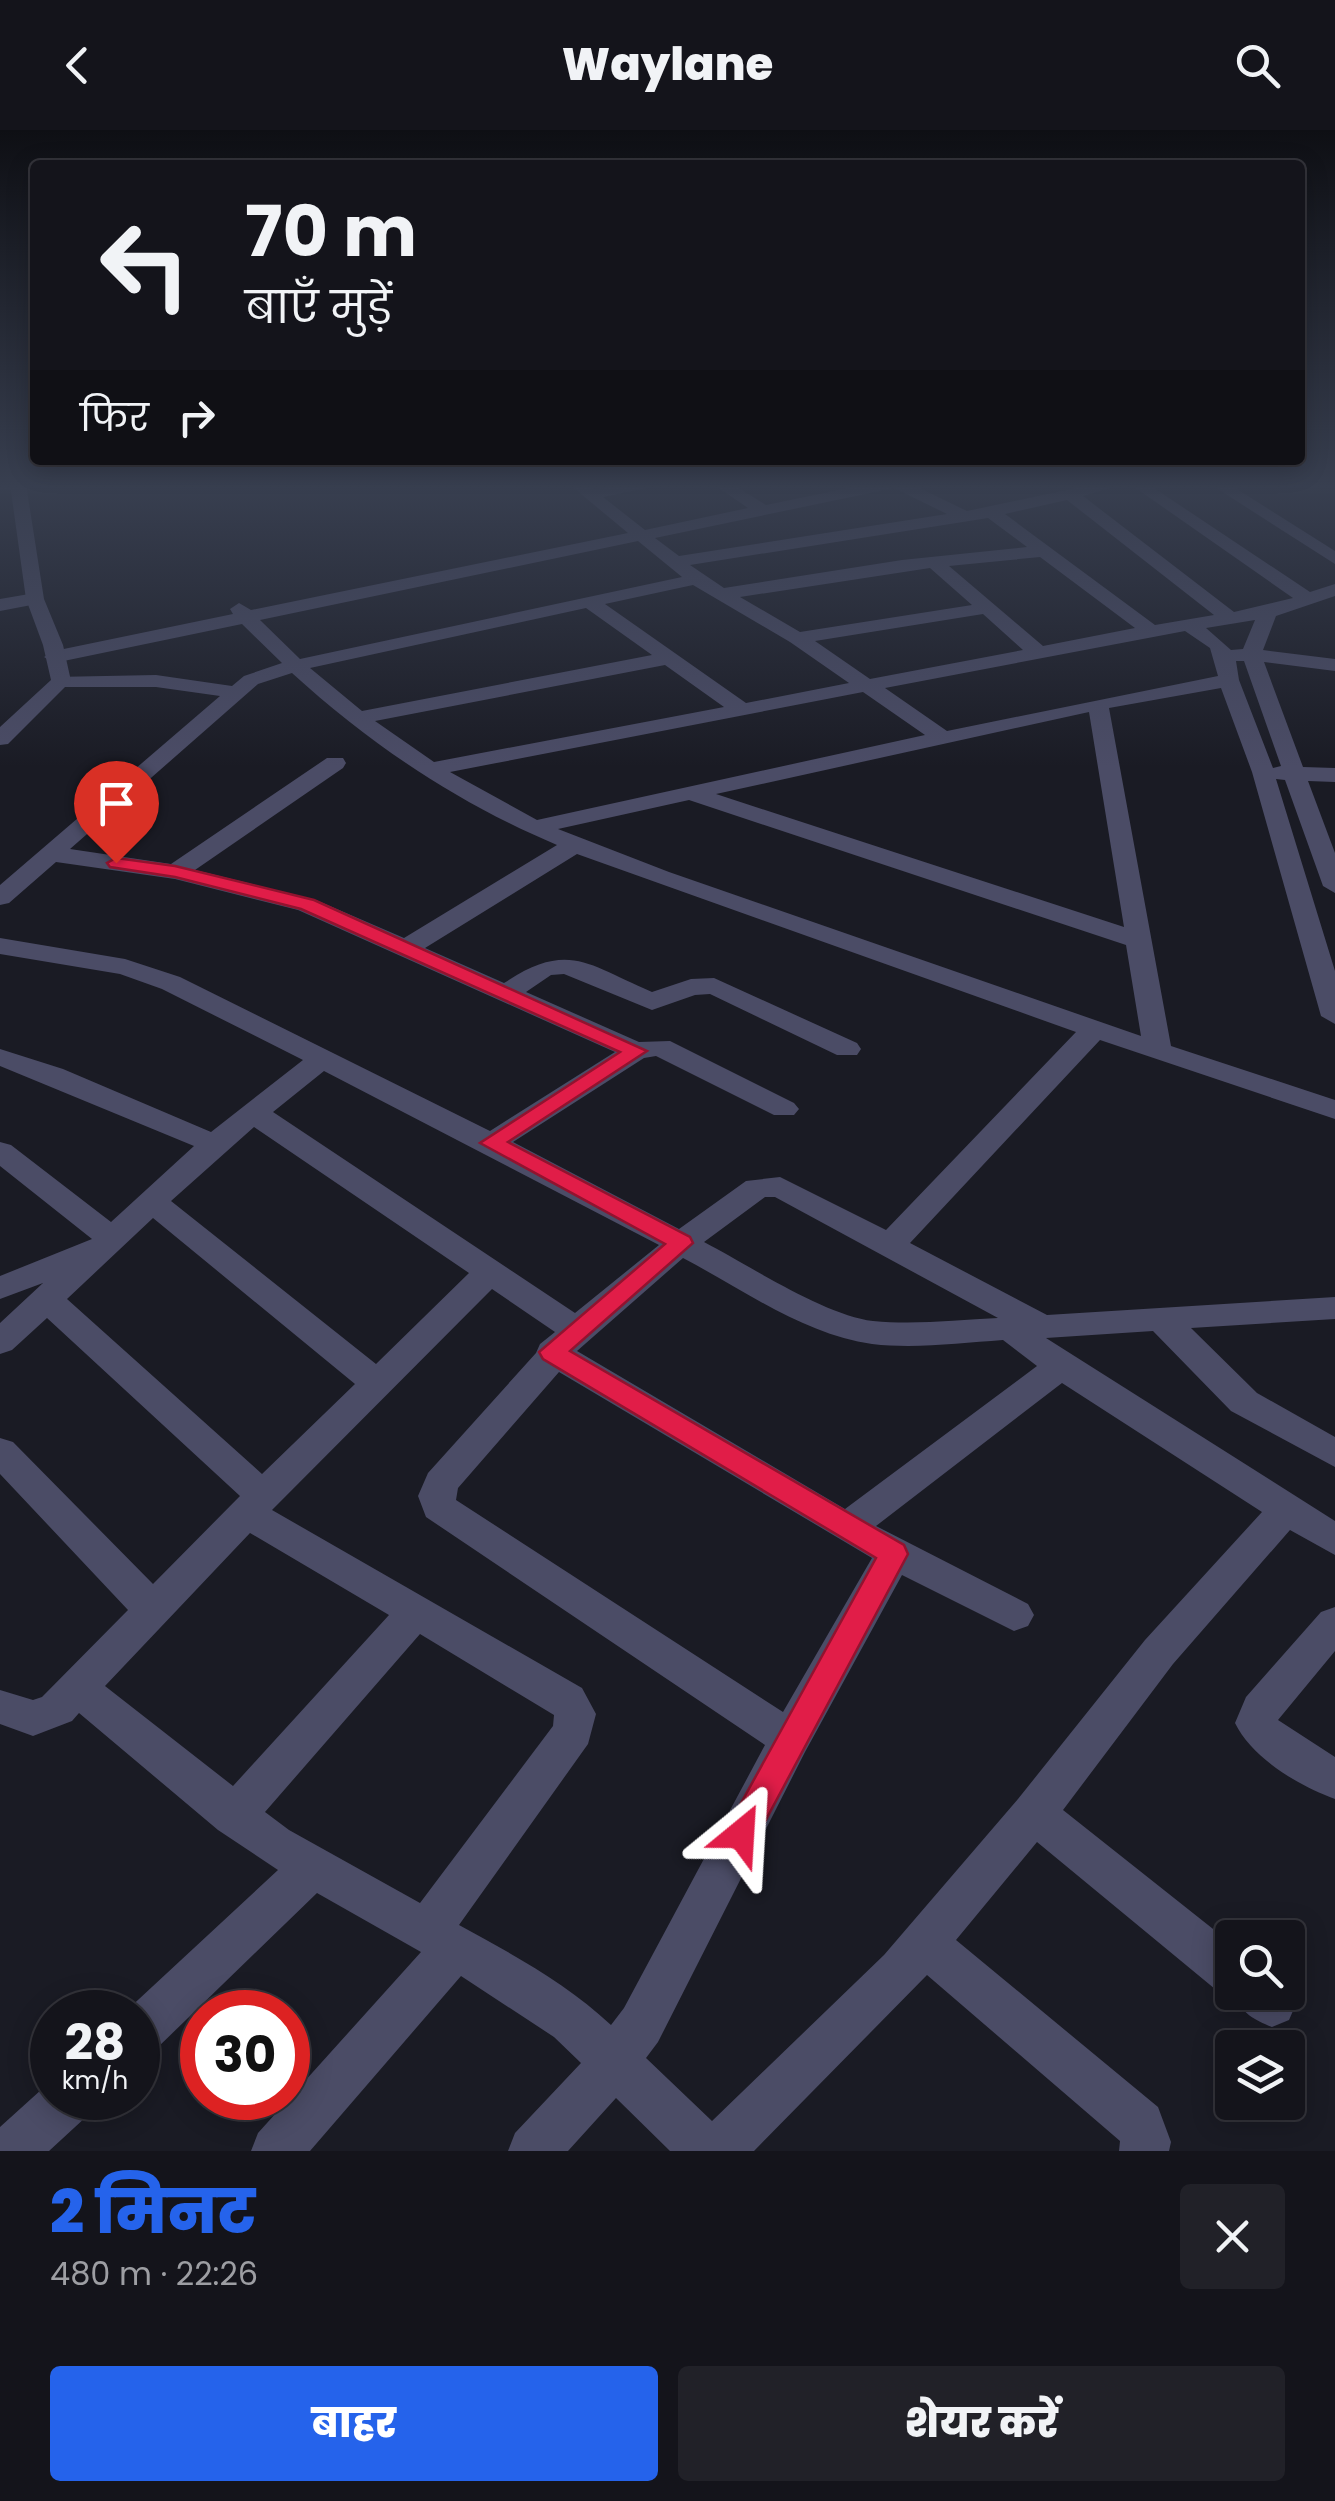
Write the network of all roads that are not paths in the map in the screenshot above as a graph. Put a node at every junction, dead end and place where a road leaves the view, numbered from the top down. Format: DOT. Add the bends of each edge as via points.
graph roads {
  1 [pos="33,578"];
  2 [pos="412,578"];
  3 [pos="695,578"];
  4 [pos="696,578"];
  5 [pos="825,578"];
  6 [pos="953,578"];
  7 [pos="1080,578"];
  8 [pos="1179,578"];
  9 [pos="1276,578"];
  10 [pos="1335,590"];
  11 [pos="721,594"];
  12 [pos="36,599"];
  13 [pos="1308,600"];
  14 [pos="589,602"];
  15 [pos="0,605"];
  16 [pos="988,608"];
  17 [pos="1268,612"];
  18 [pos="242,613"];
  19 [pos="1230,618"];
  20 [pos="1187,624"];
  21 [pos="1150,631"];
  22 [pos="798,638"];
  23 [pos="54,651"];
  24 [pos="1040,654"];
  25 [pos="1225,655"];
  26 [pos="1252,656"];
  27 [pos="669,658"];
  28 [pos="1335,664"];
  29 [pos="294,666"];
  30 [pos="1229,680"];
  31 [pos="61,681"];
  32 [pos="872,687"];
  33 [pos="234,692"];
  34 [pos="1098,704"];
  35 [pos="744,711"];
  36 [pos="360,718"];
  37 [pos="942,737"];
  38 [pos="0,739"];
  39 [pos="334,763"];
  40 [pos="432,769"];
  41 [pos="1263,772"];
  42 [pos="1296,774"];
  43 [pos="1335,775"];
  44 [pos="690,793"];
  45 [pos="534,827"];
  46 [pos="576,844"];
  47 [pos="52,854"];
  48 [pos="175,872"];
  49 [pos="1333,877"];
  50 [pos="0,898"];
  51 [pos="1323,939"];
  52 [pos="1138,940"];
  53 [pos="0,946"];
  54 [pos="403,950"];
  55 [pos="505,994"];
  56 [pos="1335,1016"];
  57 [pos="1094,1030"];
  58 [pos="848,1048"];
  59 [pos="636,1051"];
  60 [pos="1158,1053"];
  61 [pos="323,1058"];
  62 [pos="6,1064"];
  63 [pos="784,1108"];
  64 [pos="1335,1110"];
  65 [pos="254,1113"];
  66 [pos="491,1143"];
  67 [pos="214,1144"];
  68 [pos="0,1150"];
  69 [pos="152,1201"];
  70 [pos="681,1243"];
  71 [pos="105,1245"];
  72 [pos="890,1245"];
  73 [pos="490,1272"];
  74 [pos="0,1288"];
  75 [pos="47,1299"];
  76 [pos="1335,1308"];
  77 [pos="1160,1318"];
  78 [pos="1023,1326"];
  79 [pos="564,1341"];
  80 [pos="0,1342"];
  81 [pos="1061,1366"];
  82 [pos="376,1384"];
  83 [pos="0,1451"];
  84 [pos="1335,1454"];
  85 [pos="255,1505"];
  86 [pos="1286,1511"];
  87 [pos="848,1528"];
  88 [pos="1335,1540"];
  89 [pos="894,1554"];
  90 [pos="154,1611"];
  91 [pos="414,1612"];
  92 [pos="1014,1614"];
  93 [pos="1335,1622"];
  94 [pos="79,1689"];
  95 [pos="0,1707"];
  96 [pos="790,1738"];
  97 [pos="1335,1780"];
  98 [pos="1034,1813"];
  99 [pos="234,1816"];
  100 [pos="312,1868"];
  101 [pos="441,1940"];
  102 [pos="924,1943"];
  103 [pos="1215,1958"];
  104 [pos="160,2011"];
  105 [pos="616,2059"];
  106 [pos="45,2120"];
  107 [pos="12,2151"];
  108 [pos="276,2151"];
  109 [pos="534,2151"];
  110 [pos="706,2151"];
  111 [pos="718,2151"];
  112 [pos="1144,2151"];
  1 -- 12 [label="street"];
  2 -- 18 [label="street"];
  3 -- 14 [label="street"];
  4 -- 11 [label="street"];
  5 -- 11 [label="street"];
  6 -- 16 [label="street"];
  7 -- 21 [label="street"];
  8 -- 19 [label="street"];
  9 -- 13 [label="street"];
  10 -- 13 [label="street"];
  11 -- 22 [label="street"];
  12 -- 15 [label="street"];
  12 -- 23 [label="street"];
  13 -- 17 [label="street"];
  14 -- 27 [label="street"];
  14 -- 29 [label="street"];
  16 -- 22 [label="street"];
  16 -- 24 [label="street"];
  17 -- 19 [label="street"];
  17 -- 26 [label="street"];
  18 -- 23 [label="street"];
  18 -- 29 [label="street"];
  19 -- 20 [label="street"];
  20 -- 21 [label="street"];
  20 -- 25 [label="street"];
  21 -- 24 [label="street"];
  22 -- 32 [label="street"];
  23 -- 31 [label="street"];
  24 -- 32 [label="street"];
  25 -- 26 [label="street"];
  25 -- 30 [label="street"];
  26 -- 28 [label="street"];
  26 -- 42 [label="street"];
  27 -- 35 [label="street"];
  27 -- 36 [label="street"];
  29 -- 33 [label="street"];
  29 -- 36 [label="street"];
  30 -- 34 [label="street"];
  30 -- 41 [label="street"];
  31 -- 33 [label="street" via="156,681"];
  31 -- 38 [label="street"];
  32 -- 35 [label="street"];
  32 -- 37 [label="street"];
  33 -- 47 [label="street"];
  34 -- 37 [label="street"];
  34 -- 52 [label="street"];
  35 -- 40 [label="street"];
  36 -- 40 [label="street"];
  37 -- 44 [label="street"];
  39 -- 48 [label="street"];
  40 -- 45 [label="street"];
  41 -- 42 [label="street"];
  41 -- 51 [label="street"];
  42 -- 43 [label="street"];
  42 -- 49 [label="street"];
  44 -- 45 [label="street"];
  44 -- 52 [label="street"];
  45 -- 46 [label="street"];
  46 -- 54 [label="street"];
  46 -- 57 [label="street"];
  47 -- 48 [label="street"];
  47 -- 50 [label="street"];
  48 -- 54 [label="street" via="308,904"];
  51 -- 56 [label="street"];
  52 -- 60 [label="street"];
  53 -- 61 [label="street" via="141,972"];
  54 -- 55 [label="street"];
  55 -- 58 [label="street" via="553,965 652,1002 714,986"];
  55 -- 59 [label="street"];
  57 -- 60 [label="street"];
  57 -- 72 [label="street"];
  59 -- 63 [label="street" via="660,1047"];
  59 -- 66 [label="street"];
  60 -- 64 [label="street"];
  61 -- 65 [label="street"];
  61 -- 66 [label="street"];
  62 -- 67 [label="street"];
  65 -- 67 [label="street"];
  65 -- 73 [label="street"];
  66 -- 70 [label="street"];
  67 -- 69 [label="street"];
  68 -- 71 [label="street"];
  69 -- 71 [label="street"];
  69 -- 82 [label="street"];
  70 -- 72 [label="street" via="768,1185"];
  70 -- 78 [label="street" via="823,1318 870,1332"];
  70 -- 79 [label="street"];
  71 -- 74 [label="street"];
  71 -- 75 [label="street"];
  72 -- 78 [label="street"];
  73 -- 79 [label="street"];
  73 -- 82 [label="street"];
  75 -- 80 [label="street"];
  75 -- 85 [label="street"];
  76 -- 77 [label="street"];
  77 -- 78 [label="street"];
  77 -- 84 [label="street" via="1244,1402"];
  78 -- 81 [label="street"];
  79 -- 87 [label="street"];
  79 -- 96 [label="street" via="441,1483 438,1507"];
  81 -- 86 [label="street"];
  81 -- 87 [label="street"];
  82 -- 85 [label="street"];
  83 -- 90 [label="street"];
  85 -- 90 [label="street"];
  85 -- 91 [label="street"];
  86 -- 88 [label="street"];
  86 -- 98 [label="street" via="1159,1652"];
  87 -- 89 [label="street"];
  89 -- 92 [label="street"];
  89 -- 96 [label="street"];
  90 -- 94 [label="street"];
  91 -- 99 [label="street"];
  91 -- 101 [label="street" via="567,1700 574,1714 573,1731"];
  93 -- 97 [label="street" via="1256,1723"];
  94 -- 95 [label="street" via="57,1709 33,1718"];
  94 -- 99 [label="street"];
  96 -- 105 [label="street" via="659,1992"];
  98 -- 102 [label="street"];
  98 -- 103 [label="street"];
  99 -- 100 [label="street"];
  100 -- 101 [label="street"];
  100 -- 104 [label="street"];
  101 -- 105 [label="street" via="546,2002"];
  101 -- 108 [label="street"];
  102 -- 111 [label="street"];
  102 -- 112 [label="street" via="1140,2125"];
  105 -- 109 [label="street"];
  105 -- 110 [label="street"];
  106 -- 107 [label="street"];
}
